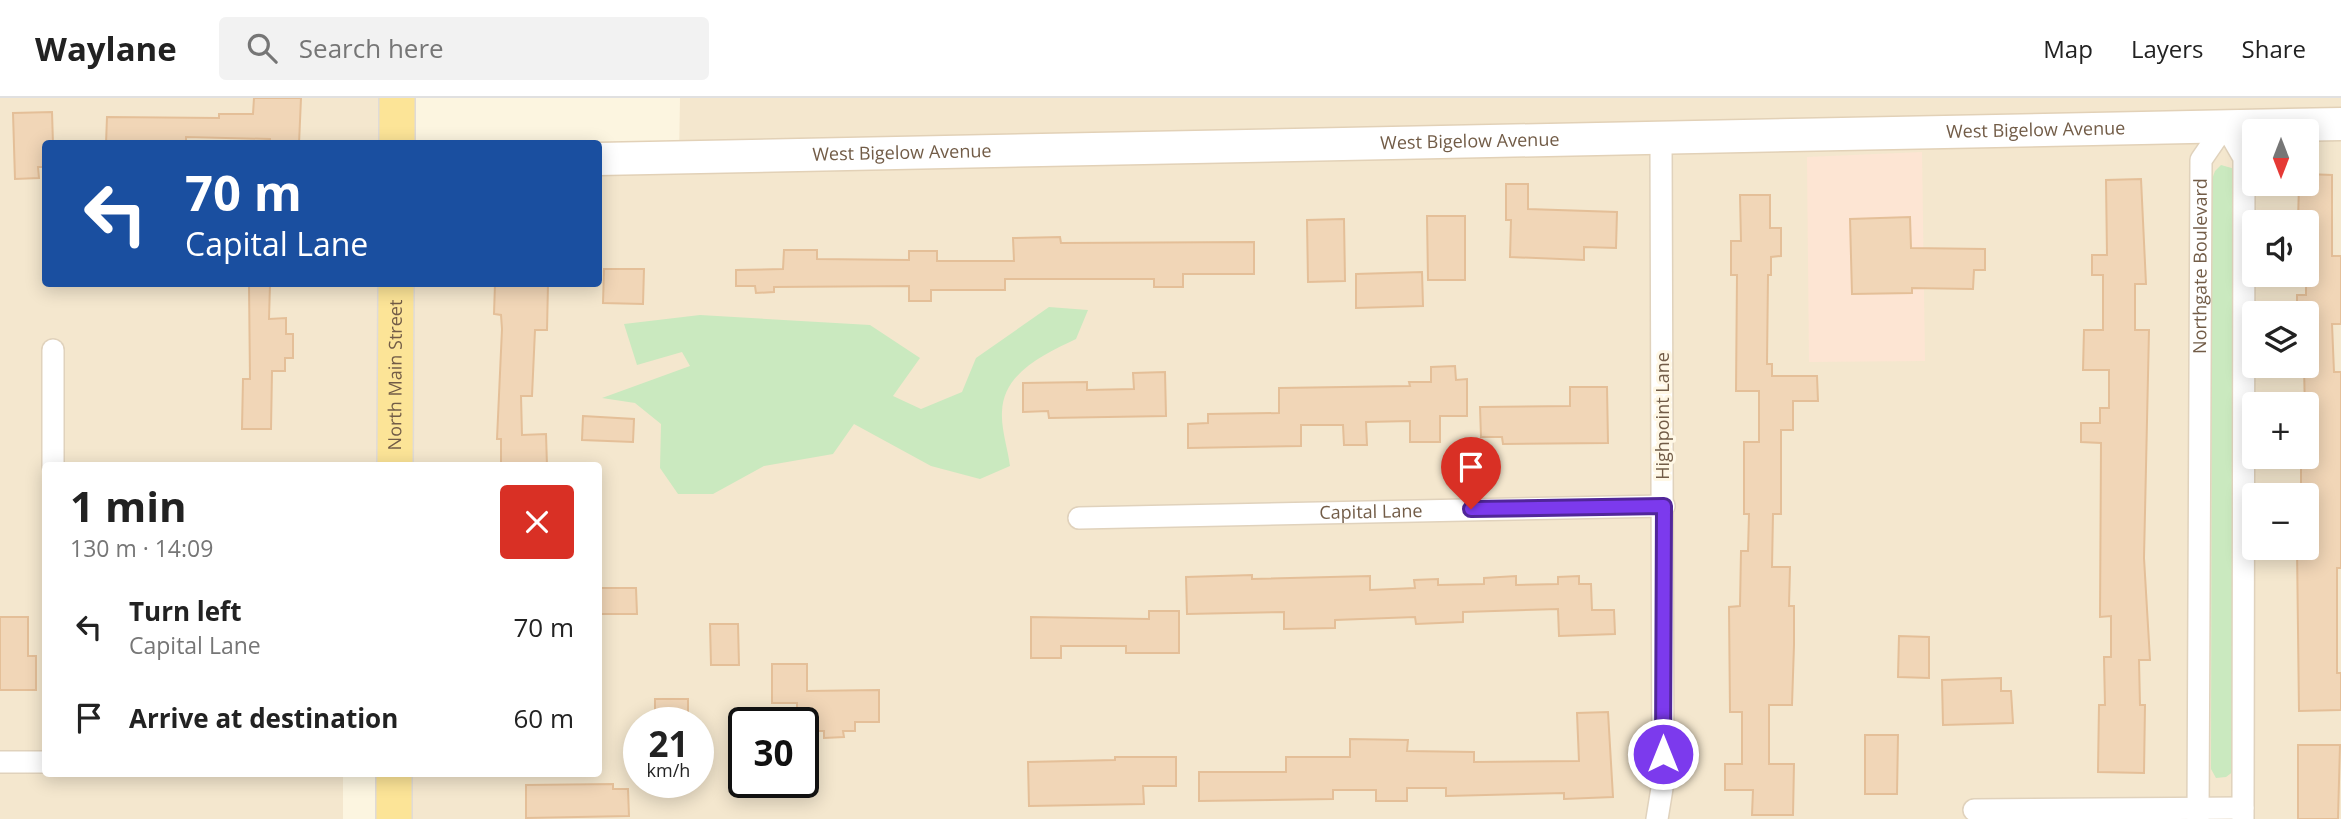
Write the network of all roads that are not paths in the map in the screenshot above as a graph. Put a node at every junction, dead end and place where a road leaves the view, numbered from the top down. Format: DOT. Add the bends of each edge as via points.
graph roads {
  1 [pos="397,98"];
  2 [pos="2341,124"];
  3 [pos="2225,125"];
  4 [pos="1661,138"];
  5 [pos="397,140"];
  6 [pos="602,159"];
  7 [pos="396,287"];
  8 [pos="53,350"];
  9 [pos="53,462"];
  10 [pos="395,462"];
  11 [pos="1664,506"];
  12 [pos="1079,518"];
  13 [pos="0,762"];
  14 [pos="42,762"];
  15 [pos="394,777"];
  16 [pos="1975,810"];
  17 [pos="2198,813"];
  18 [pos="2243,813"];
  19 [pos="394,819"];
  20 [pos="1657,819"];
  1 -- 5 [label="main road"];
  2 -- 3 [label="main road, West Bigelow Avenue"];
  3 -- 4 [label="main road, West Bigelow Avenue"];
  3 -- 17 [label="street, Northgate Boulevard" via="2201,160"];
  3 -- 18 [label="street" via="2244,158"];
  4 -- 6 [label="main road, West Bigelow Avenue"];
  4 -- 11 [label="street, Highpoint Lane"];
  7 -- 10 [label="main road, North Main Street"];
  8 -- 9 [label="street"];
  11 -- 12 [label="street, Capital Lane"];
  11 -- 20 [label="street, Highpoint Lane" via="1663,782"];
  13 -- 14 [label="street"];
  15 -- 19 [label="main road"];
  16 -- 17 [label="street"];
  17 -- 18 [label="street"];
}
